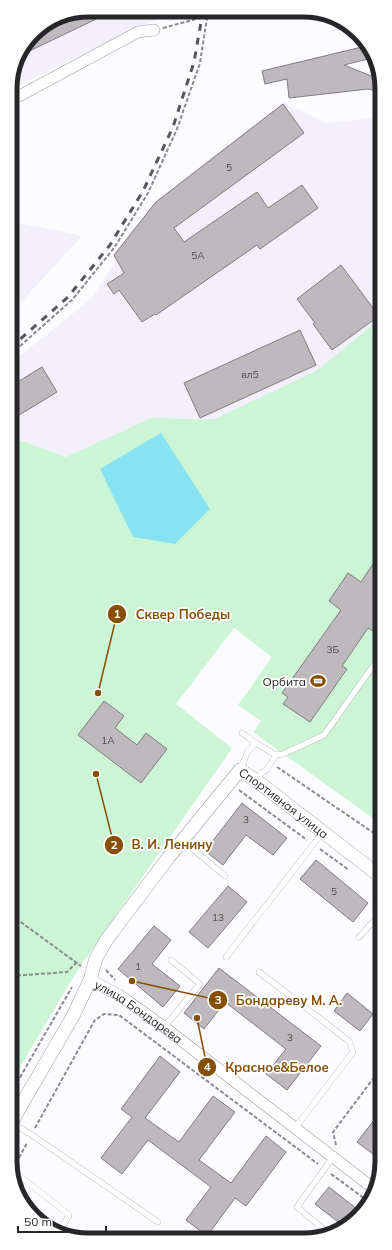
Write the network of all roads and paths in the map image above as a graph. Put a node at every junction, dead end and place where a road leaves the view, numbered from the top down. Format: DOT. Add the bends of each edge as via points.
graph roads {
  1 [pos="204,17"];
  2 [pos="208,17"];
  3 [pos="154,30"];
  4 [pos="17,97"];
  5 [pos="17,348"];
  6 [pos="373,666"];
  7 [pos="242,733"];
  8 [pos="256,743"];
  9 [pos="276,755"];
  10 [pos="272,763"];
  11 [pos="240,770"];
  12 [pos="254,779"];
  13 [pos="230,784"];
  14 [pos="324,832"];
  15 [pos="375,834"];
  16 [pos="183,841"];
  17 [pos="314,845"];
  18 [pos="352,872"];
  19 [pos="375,872"];
  20 [pos="225,876"];
  21 [pos="17,919"];
  22 [pos="375,920"];
  23 [pos="359,937"];
  24 [pos="226,957"];
  25 [pos="171,960"];
  26 [pos="77,962"];
  27 [pos="83,967"];
  28 [pos="259,972"];
  29 [pos="17,976"];
  30 [pos="90,980"];
  31 [pos="164,1027"];
  32 [pos="375,1076"];
  33 [pos="17,1111"];
  34 [pos="17,1126"];
  35 [pos="295,1128"];
  36 [pos="32,1135"];
  37 [pos="333,1157"];
  38 [pos="17,1161"];
  39 [pos="324,1168"];
  40 [pos="18,1175"];
  41 [pos="371,1184"];
  42 [pos="364,1198"];
  43 [pos="158,1222"];
  44 [pos="62,1228"];
  45 [pos="324,1230"];
  1 -- 3 [label="path"];
  2 -- 5 [label="path" via="200,64 177,129 148,193 114,248 72,300"];
  3 -- 4 [label="street" via="138,32"];
  6 -- 9 [label="lane" via="324,735"];
  7 -- 8 [label="lane"];
  8 -- 9 [label="lane"];
  8 -- 11 [label="lane" via="248,751"];
  9 -- 10 [label="lane"];
  10 -- 12 [label="lane"];
  10 -- 15 [label="path"];
  11 -- 12 [label="street, Спортивная улица"];
  11 -- 13 [label="street, Спортивная улица"];
  12 -- 14 [label="street, Спортивная улица"];
  13 -- 16 [label="street, Спортивная улица"];
  13 -- 17 [label="path"];
  14 -- 17 [label="lane"];
  14 -- 19 [label="street, Спортивная улица"];
  16 -- 20 [label="lane"];
  16 -- 30 [label="street, Спортивная улица" via="107,939 96,958"];
  17 -- 18 [label="path"];
  17 -- 24 [label="lane"];
  21 -- 26 [label="path"];
  22 -- 23 [label="lane"];
  25 -- 31 [label="lane" via="200,984"];
  26 -- 27 [label="path"];
  26 -- 29 [label="path" via="67,972"];
  28 -- 35 [label="lane" via="349,1041 354,1052"];
  30 -- 31 [label="street, улица Бондарева" via="120,994"];
  30 -- 33 [label="street, улица Бондарева" via="73,1016"];
  31 -- 35 [label="street, улица Бондарева"];
  32 -- 37 [label="path" via="333,1132 337,1151"];
  34 -- 36 [label="lane"];
  35 -- 37 [label="street, улица Бондарева"];
  36 -- 38 [label="path"];
  36 -- 39 [label="path" via="95,1020 104,1014 119,1015"];
  36 -- 43 [label="lane"];
  37 -- 39 [label="lane"];
  37 -- 41 [label="street, улица Бондарева"];
  39 -- 42 [label="path"];
  39 -- 45 [label="lane" via="297,1207"];
  40 -- 44 [label="lane" via="69,1215"];
}
